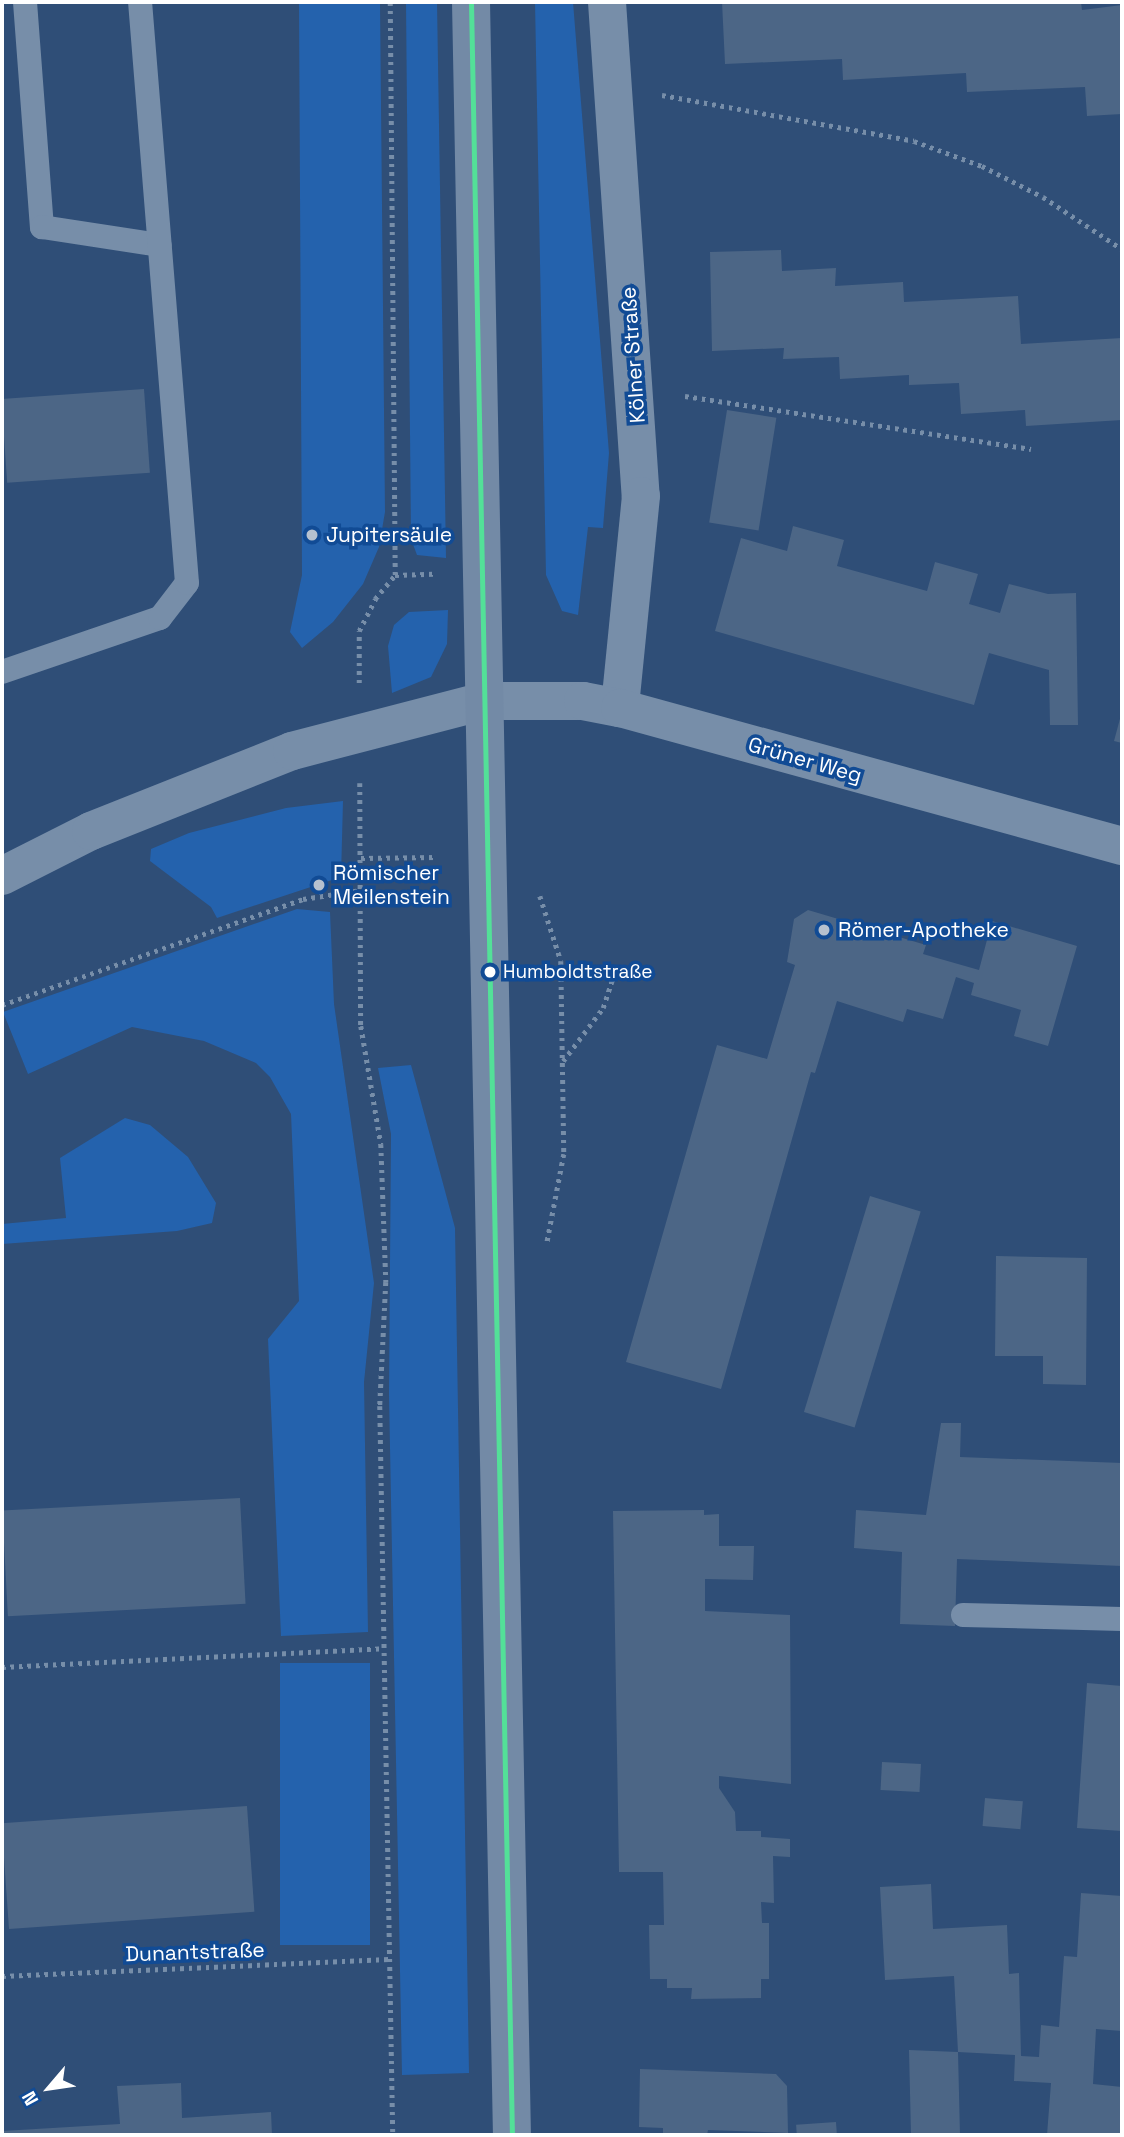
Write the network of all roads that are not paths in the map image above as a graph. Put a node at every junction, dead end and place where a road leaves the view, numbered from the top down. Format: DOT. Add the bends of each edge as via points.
graph roads {
  1 [pos="25,2"];
  2 [pos="141,2"];
  3 [pos="471,2"];
  4 [pos="607,2"];
  5 [pos="160,245"];
  6 [pos="2,672"];
  7 [pos="484,701"];
  8 [pos="620,708"];
  9 [pos="1122,846"];
  10 [pos="2,876"];
  11 [pos="963,1615"];
  12 [pos="1122,1619"];
  13 [pos="512,2135"];
  1 -- 5 [label="lane" via="42,227"];
  2 -- 5 [label="lane"];
  3 -- 7 [label="main road"];
  4 -- 8 [label="street, Kölner Straße" via="641,496"];
  5 -- 6 [label="lane" via="187,583 160,618"];
  7 -- 8 [label="street, Grüner Weg" via="583,701"];
  7 -- 10 [label="street" via="292,751 91,831"];
  7 -- 13 [label="main road"];
  8 -- 9 [label="street, Grüner Weg"];
  11 -- 12 [label="lane"];
}
